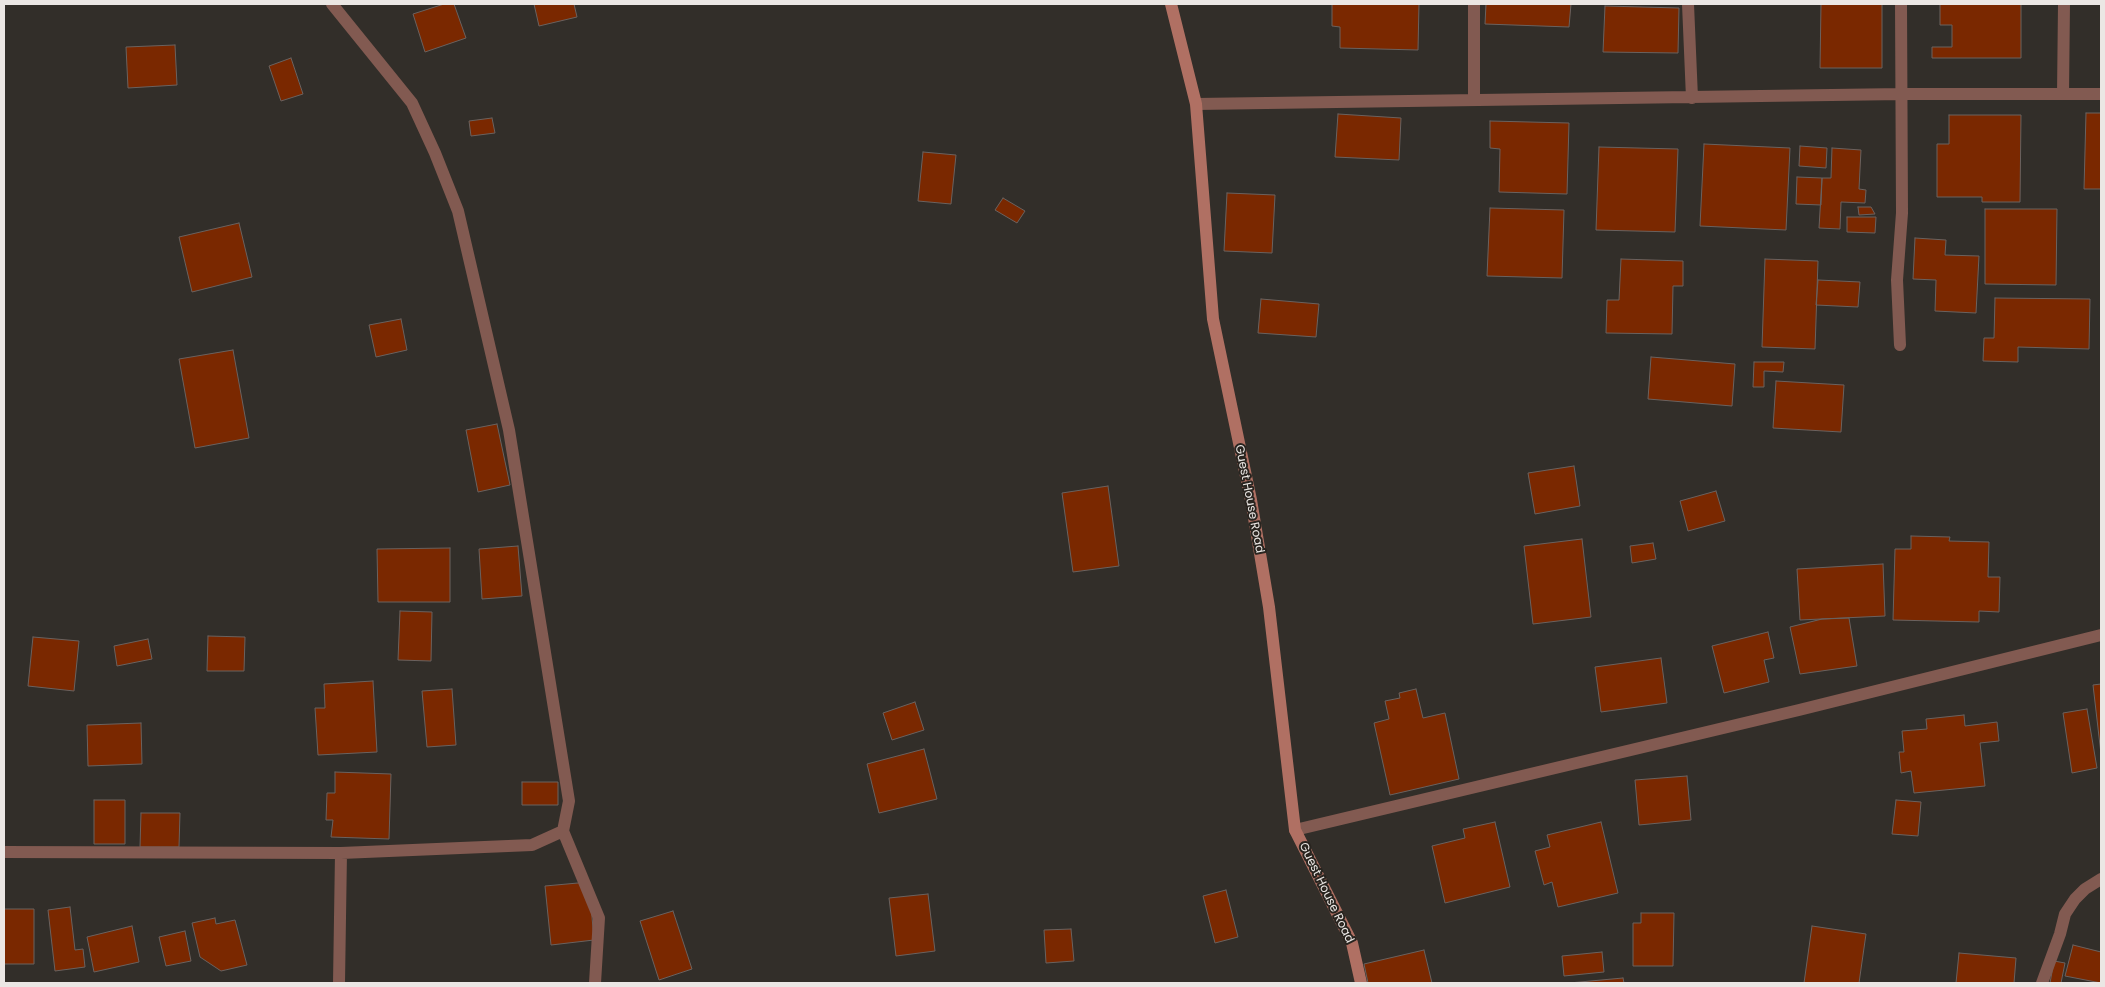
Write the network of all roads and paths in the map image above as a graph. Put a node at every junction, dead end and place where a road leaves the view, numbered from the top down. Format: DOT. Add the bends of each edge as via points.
graph roads {
  1 [pos="332,4"];
  2 [pos="1171,4"];
  3 [pos="1474,4"];
  4 [pos="1688,4"];
  5 [pos="1901,4"];
  6 [pos="2064,4"];
  7 [pos="1902,94"];
  8 [pos="2062,94"];
  9 [pos="2101,94"];
  10 [pos="1692,98"];
  11 [pos="1474,99"];
  12 [pos="1196,104"];
  13 [pos="1900,345"];
  14 [pos="2101,634"];
  15 [pos="1295,830"];
  16 [pos="563,831"];
  17 [pos="4,852"];
  18 [pos="341,853"];
  19 [pos="2101,879"];
  20 [pos="339,983"];
  21 [pos="595,983"];
  22 [pos="1361,983"];
  23 [pos="2042,983"];
  1 -- 16 [label="street" via="412,103 458,211 512,448 568,801"];
  2 -- 12 [label="main road, Guest House Road"];
  3 -- 11 [label="street"];
  4 -- 10 [label="street"];
  5 -- 7 [label="street"];
  6 -- 8 [label="street"];
  7 -- 8 [label="street"];
  7 -- 10 [label="street"];
  7 -- 13 [label="street" via="1902,213 1897,280"];
  8 -- 9 [label="street"];
  10 -- 11 [label="street"];
  11 -- 12 [label="street"];
  12 -- 15 [label="main road, Guest House Road" via="1213,319 1269,608"];
  14 -- 15 [label="street"];
  15 -- 22 [label="main road, Guest House Road" via="1352,942"];
  16 -- 18 [label="street" via="532,845"];
  16 -- 21 [label="street" via="599,918"];
  17 -- 18 [label="street"];
  18 -- 20 [label="street"];
  19 -- 23 [label="street" via="2085,889 2065,914"];
}
